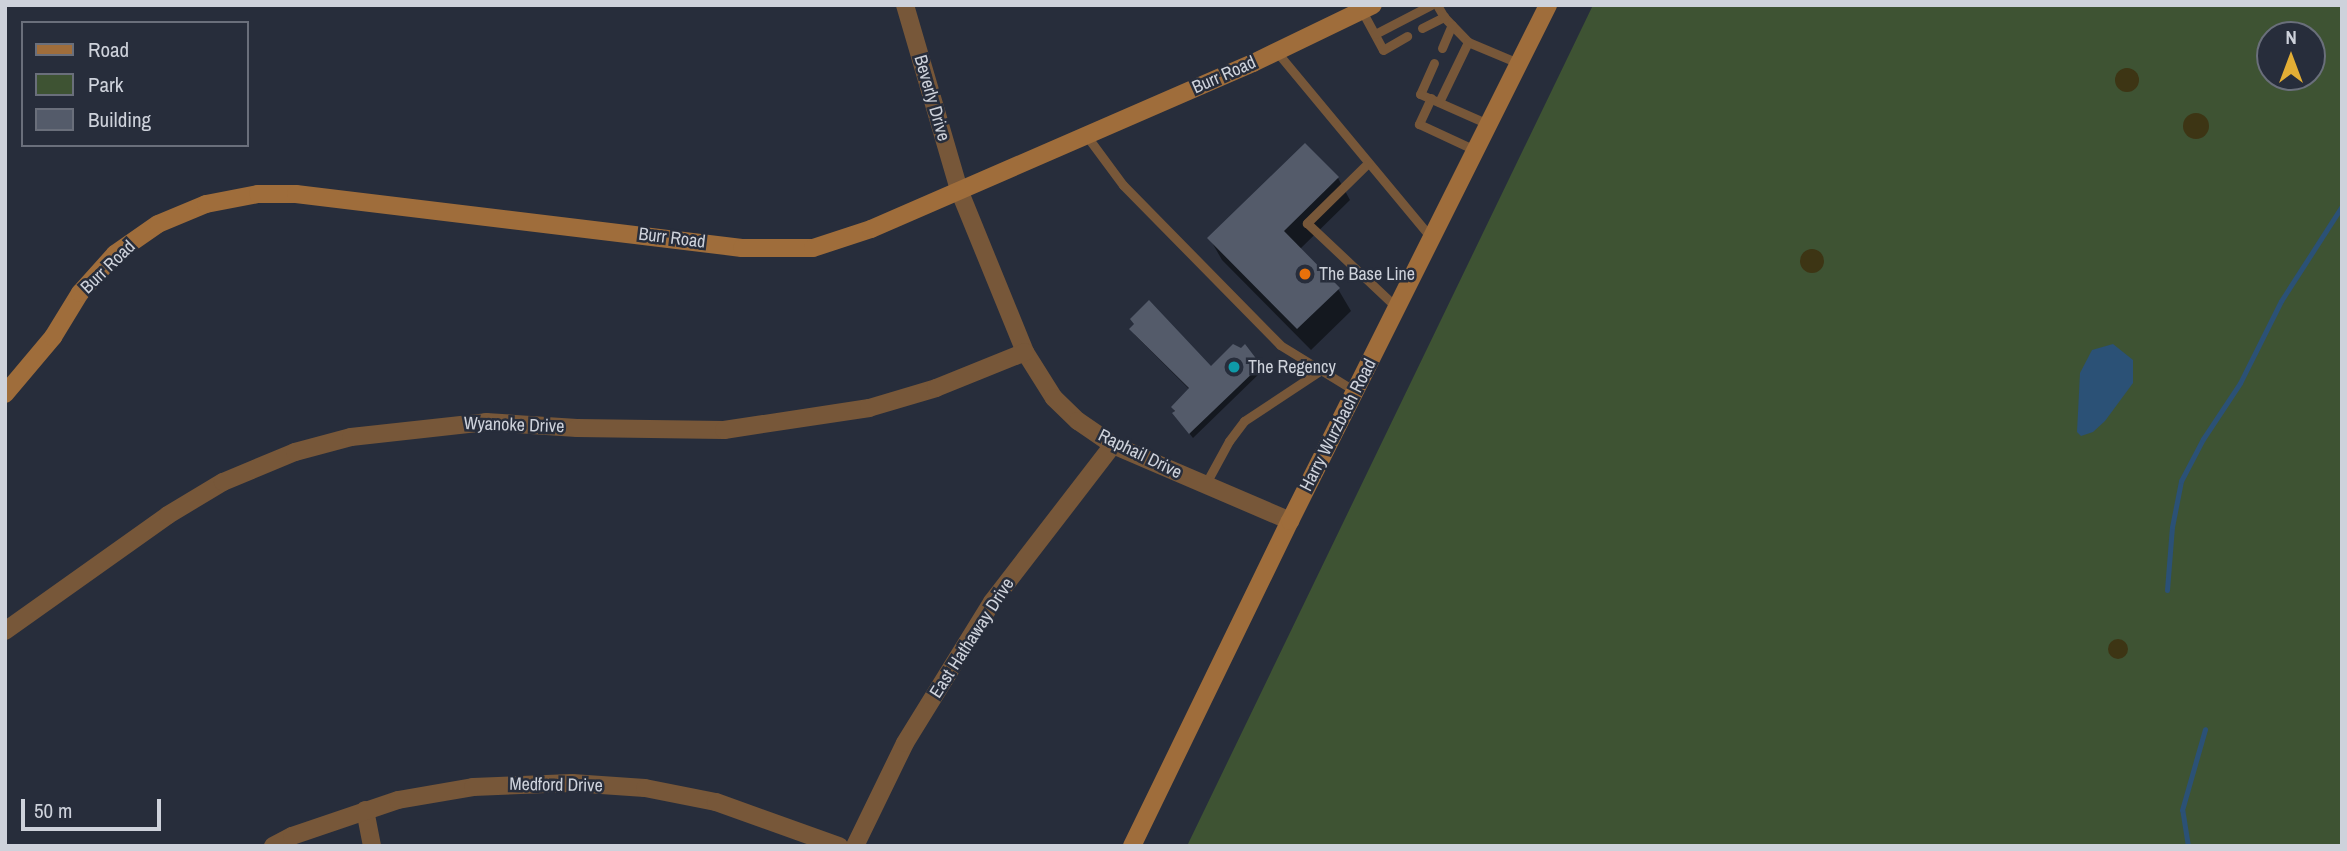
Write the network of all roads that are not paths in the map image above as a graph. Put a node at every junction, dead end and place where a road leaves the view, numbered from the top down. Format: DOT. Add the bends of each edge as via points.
graph roads {
  1 [pos="905,5"];
  2 [pos="1434,5"];
  3 [pos="1548,5"];
  4 [pos="1367,8"];
  5 [pos="1444,17"];
  6 [pos="1452,25"];
  7 [pos="1422,28"];
  8 [pos="1375,34"];
  9 [pos="1407,36"];
  10 [pos="1468,42"];
  11 [pos="1441,48"];
  12 [pos="1276,51"];
  13 [pos="1434,62"];
  14 [pos="1518,64"];
  15 [pos="1435,100"];
  16 [pos="1488,124"];
  17 [pos="1086,135"];
  18 [pos="1475,150"];
  19 [pos="1368,163"];
  20 [pos="959,190"];
  21 [pos="1431,238"];
  22 [pos="1396,307"];
  23 [pos="1025,352"];
  24 [pos="1321,370"];
  25 [pos="1355,391"];
  26 [pos="5,394"];
  27 [pos="1113,445"];
  28 [pos="1205,485"];
  29 [pos="1290,521"];
  30 [pos="5,631"];
  31 [pos="365,810"];
  32 [pos="273,846"];
  33 [pos="372,846"];
  34 [pos="839,846"];
  35 [pos="856,846"];
  36 [pos="1132,846"];
  1 -- 20 [label="street, Beverly Drive"];
  2 -- 5 [label="lane"];
  2 -- 8 [label="lane"];
  3 -- 14 [label="street, Harry Wurzbach Road"];
  4 -- 8 [label="lane"];
  4 -- 12 [label="street, Burr Road"];
  5 -- 6 [label="lane"];
  5 -- 7 [label="lane"];
  6 -- 10 [label="lane"];
  6 -- 11 [label="lane"];
  8 -- 9 [label="lane" via="1383,50"];
  10 -- 14 [label="lane"];
  10 -- 15 [label="lane"];
  12 -- 17 [label="street, Burr Road"];
  12 -- 19 [label="lane"];
  13 -- 15 [label="lane" via="1420,94"];
  14 -- 16 [label="street, Harry Wurzbach Road"];
  15 -- 16 [label="lane"];
  15 -- 18 [label="lane" via="1419,124"];
  16 -- 18 [label="street, Harry Wurzbach Road"];
  17 -- 20 [label="street, Burr Road"];
  17 -- 24 [label="lane" via="1123,186 1280,345"];
  18 -- 21 [label="street, Harry Wurzbach Road"];
  19 -- 21 [label="lane"];
  19 -- 22 [label="lane" via="1307,223"];
  20 -- 23 [label="street, Raphail Drive"];
  20 -- 26 [label="street, Burr Road" via="835,243 792,250 742,248 296,194 232,198 158,224 115,254"];
  21 -- 22 [label="street, Harry Wurzbach Road"];
  22 -- 25 [label="street, Harry Wurzbach Road"];
  23 -- 27 [label="street, Raphail Drive" via="1054,398"];
  23 -- 30 [label="street, Wyanoke Drive" via="936,388 869,408 737,428 691,431 486,422 351,437 295,452 223,482 167,515"];
  24 -- 25 [label="lane"];
  24 -- 28 [label="lane" via="1244,421"];
  25 -- 29 [label="street, Harry Wurzbach Road"];
  27 -- 28 [label="street, Raphail Drive"];
  27 -- 35 [label="street, East Hathaway Drive" via="992,602 905,743"];
  28 -- 29 [label="street, Raphail Drive"];
  29 -- 36 [label="street, Harry Wurzbach Road"];
  31 -- 32 [label="street, Medford Drive"];
  31 -- 33 [label="street"];
  31 -- 34 [label="street, Medford Drive" via="473,787 584,783 716,802"];
}
